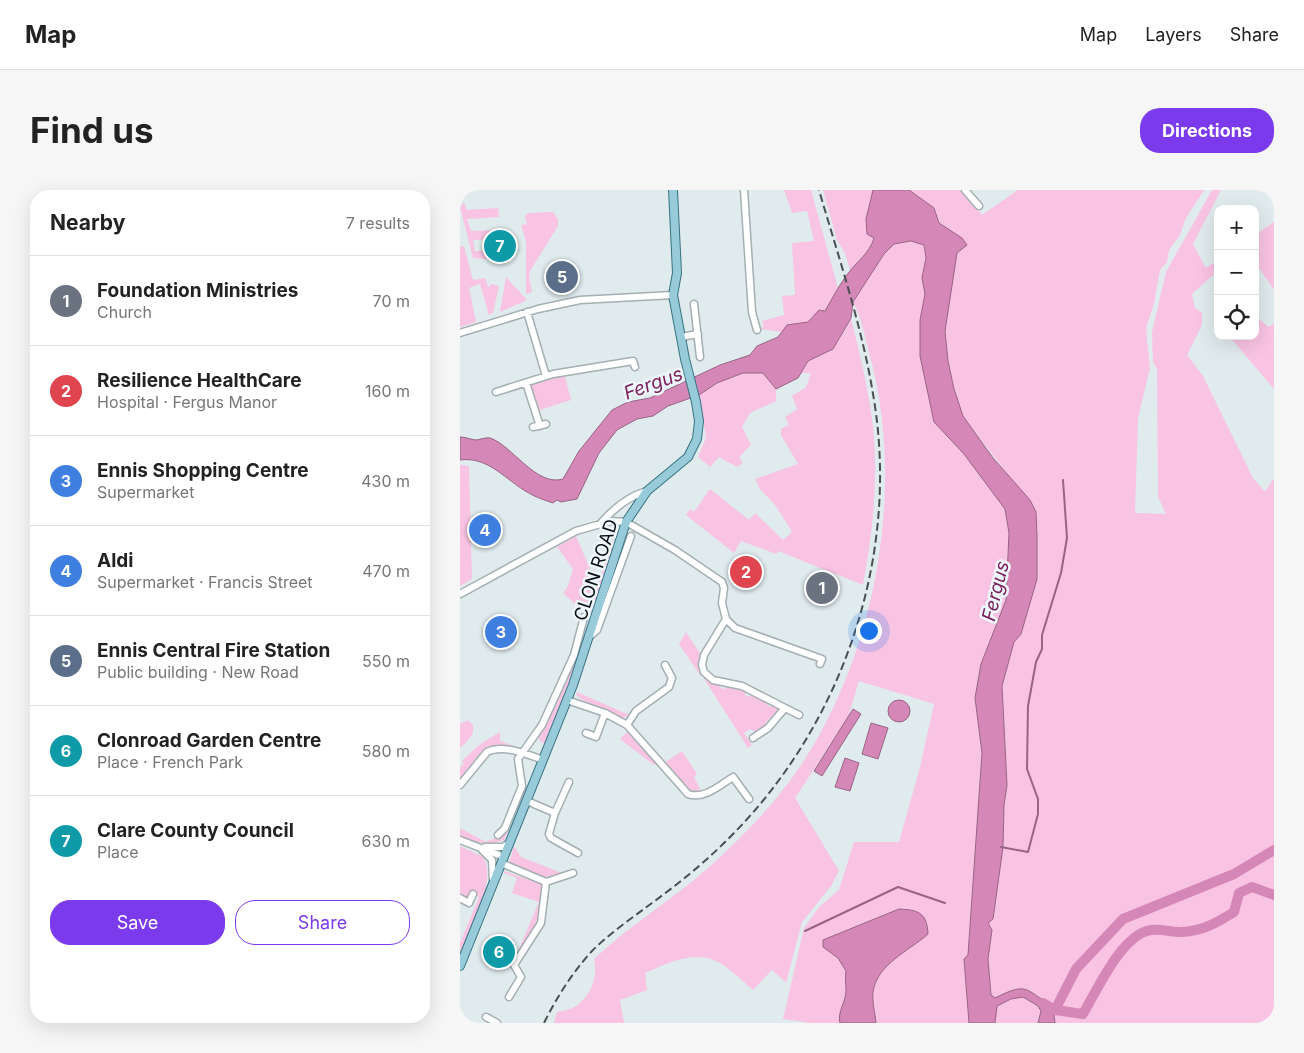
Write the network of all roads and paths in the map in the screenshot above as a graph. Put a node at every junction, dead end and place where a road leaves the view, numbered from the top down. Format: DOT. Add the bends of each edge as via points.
graph roads {
  1 [pos="673,190"];
  2 [pos="744,190"];
  3 [pos="965,190"];
  4 [pos="979,206"];
  5 [pos="673,295"];
  6 [pos="694,304"];
  7 [pos="527,312"];
  8 [pos="757,330"];
  9 [pos="460,333"];
  10 [pos="698,334"];
  11 [pos="681,337"];
  12 [pos="700,357"];
  13 [pos="635,367"];
  14 [pos="546,376"];
  15 [pos="526,383"];
  16 [pos="496,392"];
  17 [pos="540,426"];
  18 [pos="647,491"];
  19 [pos="601,522"];
  20 [pos="626,522"];
  21 [pos="631,536"];
  22 [pos="619,556"];
  23 [pos="460,594"];
  24 [pos="584,617"];
  25 [pos="726,619"];
  26 [pos="820,664"];
  27 [pos="665,665"];
  28 [pos="568,700"];
  29 [pos="784,708"];
  30 [pos="605,713"];
  31 [pos="799,715"];
  32 [pos="627,725"];
  33 [pos="586,733"];
  34 [pos="753,738"];
  35 [pos="524,754"];
  36 [pos="543,760"];
  37 [pos="569,782"];
  38 [pos="460,785"];
  39 [pos="749,800"];
  40 [pos="527,801"];
  41 [pos="554,813"];
  42 [pos="498,835"];
  43 [pos="460,840"];
  44 [pos="510,843"];
  45 [pos="474,846"];
  46 [pos="578,853"];
  47 [pos="503,860"];
  48 [pos="573,873"];
  49 [pos="546,882"];
  50 [pos="493,883"];
  51 [pos="474,894"];
  52 [pos="460,898"];
  53 [pos="460,966"];
  54 [pos="509,997"];
  55 [pos="486,1017"];
  56 [pos="497,1023"];
  1 -- 5 [label="main road, CLON ROAD" via="677,273"];
  2 -- 8 [label="street" via="752,312"];
  3 -- 4 [label="street"];
  5 -- 7 [label="street" via="597,298"];
  5 -- 11 [label="main road, CLON ROAD"];
  6 -- 10 [label="street"];
  7 -- 9 [label="street"];
  7 -- 14 [label="street"];
  10 -- 11 [label="street"];
  10 -- 12 [label="street"];
  11 -- 18 [label="main road, CLON ROAD" via="699,427 692,452"];
  13 -- 14 [label="street" via="633,361"];
  14 -- 15 [label="street"];
  15 -- 16 [label="street"];
  15 -- 17 [label="street"];
  18 -- 19 [label="street" via="611,512"];
  18 -- 20 [label="main road, CLON ROAD"];
  19 -- 20 [label="street"];
  19 -- 23 [label="street" via="576,531"];
  20 -- 22 [label="main road, CLON ROAD"];
  20 -- 25 [label="street" via="717,577 724,588 722,603"];
  21 -- 22 [label="street"];
  22 -- 28 [label="main road, CLON ROAD"];
  24 -- 35 [label="street" via="574,654 542,725"];
  25 -- 26 [label="street" via="734,628 822,660"];
  25 -- 29 [label="street" via="704,654 704,672 713,680 742,686"];
  27 -- 32 [label="street" via="672,678 669,687 636,711"];
  28 -- 30 [label="street"];
  28 -- 36 [label="main road, CLON ROAD"];
  29 -- 31 [label="street"];
  29 -- 34 [label="street" via="768,728"];
  30 -- 32 [label="street"];
  30 -- 33 [label="street" via="600,738"];
  32 -- 39 [label="street" via="688,794 703,795 733,776"];
  35 -- 36 [label="street"];
  35 -- 38 [label="street" via="498,749 487,752"];
  35 -- 42 [label="street" via="518,759 522,786 505,828"];
  36 -- 40 [label="main road, CLON ROAD"];
  37 -- 41 [label="street"];
  40 -- 41 [label="street"];
  40 -- 44 [label="main road, CLON ROAD"];
  41 -- 46 [label="street" via="551,838"];
  43 -- 45 [label="street"];
  44 -- 45 [label="street" via="496,848"];
  44 -- 47 [label="main road, CLON ROAD"];
  45 -- 47 [label="street"];
  45 -- 50 [label="street" via="492,860"];
  47 -- 49 [label="street" via="509,868"];
  47 -- 50 [label="main road, CLON ROAD"];
  48 -- 49 [label="street"];
  49 -- 54 [label="street" via="541,923 514,965 520,977"];
  50 -- 53 [label="main road, CLON ROAD"];
  51 -- 52 [label="street" via="470,903"];
  55 -- 56 [label="street"];
}
